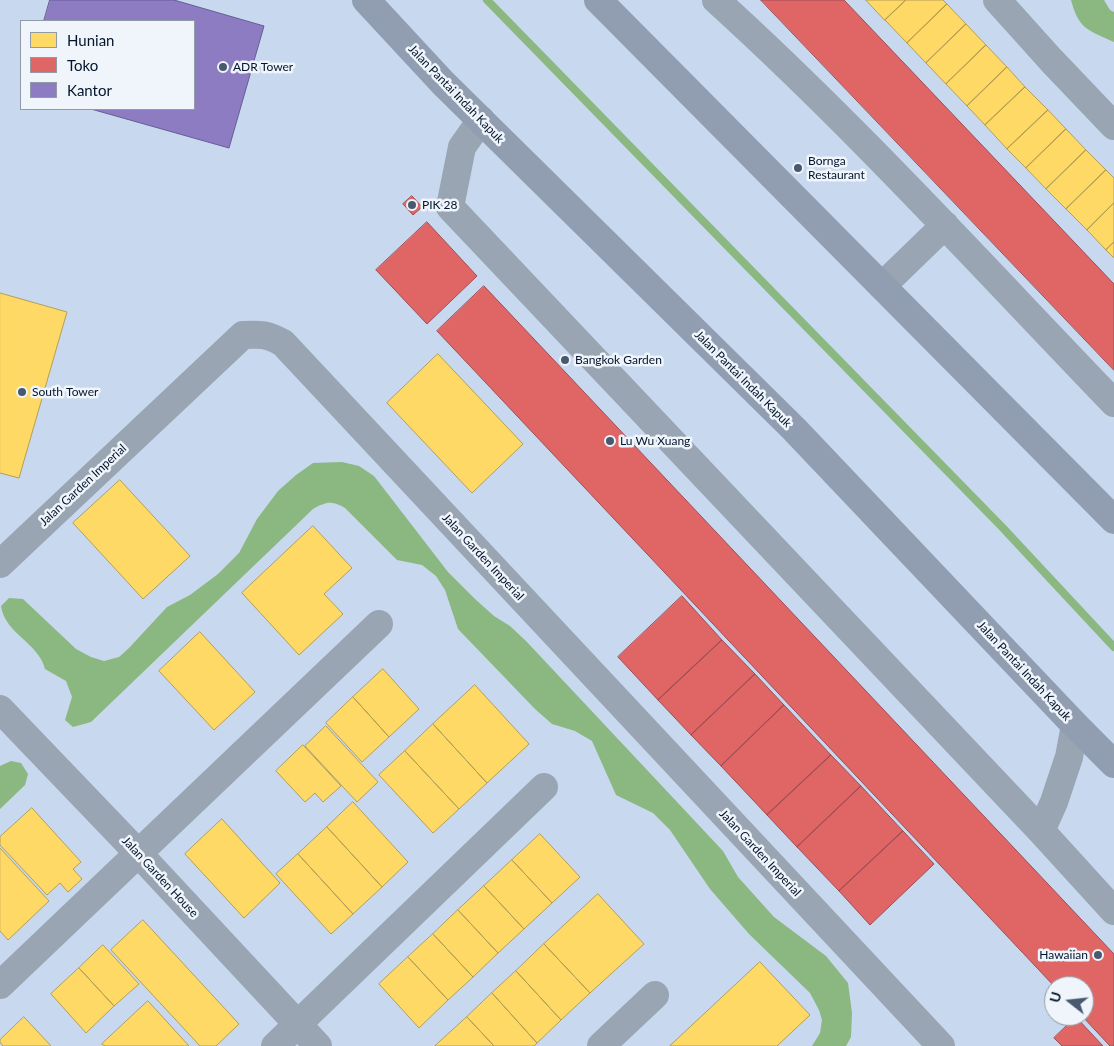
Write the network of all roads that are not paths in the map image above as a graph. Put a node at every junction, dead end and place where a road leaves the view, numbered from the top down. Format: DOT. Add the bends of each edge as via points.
graph roads {
  1 [pos="366,0"];
  2 [pos="716,0"];
  3 [pos="997,0"];
  4 [pos="611,5"];
  5 [pos="481,120"];
  6 [pos="1114,126"];
  7 [pos="945,225"];
  8 [pos="882,286"];
  9 [pos="1114,403"];
  10 [pos="1114,520"];
  11 [pos="0,564"];
  12 [pos="378,624"];
  13 [pos="0,709"];
  14 [pos="1075,725"];
  15 [pos="1114,764"];
  16 [pos="544,787"];
  17 [pos="1041,831"];
  18 [pos="139,854"];
  19 [pos="1114,910"];
  20 [pos="0,985"];
  21 [pos="655,995"];
  22 [pos="298,1024"];
  23 [pos="275,1046"];
  24 [pos="318,1046"];
  25 [pos="600,1046"];
  26 [pos="941,1046"];
  1 -- 5 [label="main road, Jalan Pantai Indah Kapuk"];
  2 -- 7 [label="street" via="775,54"];
  3 -- 6 [label="street"];
  4 -- 8 [label="main road"];
  5 -- 14 [label="main road, Jalan Pantai Indah Kapuk" via="794,428"];
  5 -- 17 [label="street" via="462,147 450,207"];
  7 -- 8 [label="street"];
  7 -- 9 [label="street"];
  8 -- 10 [label="main road"];
  11 -- 26 [label="street, Jalan Garden Imperial" via="243,335 272,337 283,343"];
  12 -- 18 [label="street"];
  13 -- 18 [label="street, Jalan Garden House"];
  14 -- 15 [label="main road, Jalan Pantai Indah Kapuk"];
  14 -- 17 [label="street" via="1069,757"];
  16 -- 22 [label="street"];
  17 -- 19 [label="street"];
  18 -- 20 [label="street"];
  18 -- 22 [label="street, Jalan Garden House"];
  21 -- 25 [label="street"];
  22 -- 23 [label="street"];
  22 -- 24 [label="street, Jalan Garden House"];
}
